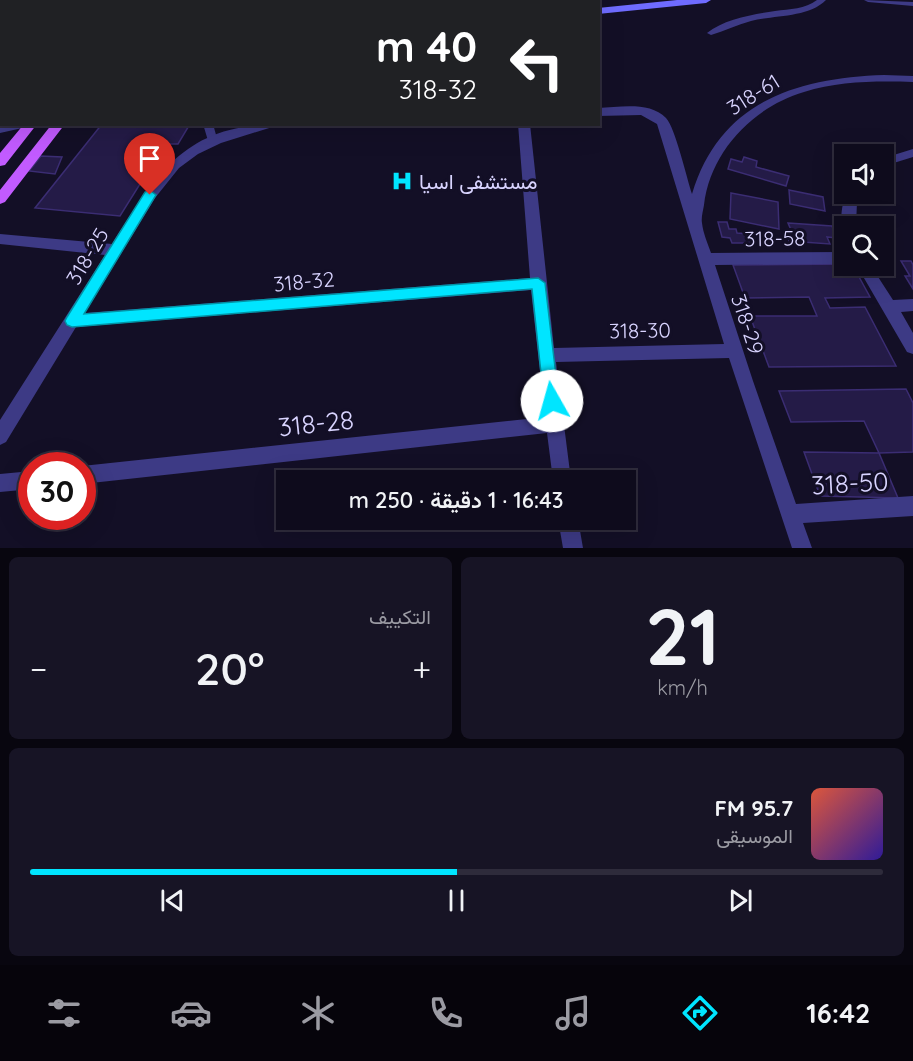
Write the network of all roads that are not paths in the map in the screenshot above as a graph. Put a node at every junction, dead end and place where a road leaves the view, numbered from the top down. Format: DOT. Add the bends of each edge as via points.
graph roads {
  1 [pos="706,0"];
  2 [pos="822,0"];
  3 [pos="868,0"];
  4 [pos="913,4"];
  5 [pos="600,11"];
  6 [pos="711,33"];
  7 [pos="913,79"];
  8 [pos="600,111"];
  9 [pos="30,126"];
  10 [pos="57,126"];
  11 [pos="209,126"];
  12 [pos="269,126"];
  13 [pos="524,126"];
  14 [pos="213,142"];
  15 [pos="913,153"];
  16 [pos="894,159"];
  17 [pos="0,162"];
  18 [pos="0,199"];
  19 [pos="0,239"];
  20 [pos="699,241"];
  21 [pos="115,250"];
  22 [pos="834,258"];
  23 [pos="705,260"];
  24 [pos="870,276"];
  25 [pos="538,283"];
  26 [pos="913,305"];
  27 [pos="889,307"];
  28 [pos="72,321"];
  29 [pos="913,347"];
  30 [pos="734,351"];
  31 [pos="546,355"];
  32 [pos="554,424"];
  33 [pos="0,436"];
  34 [pos="561,470"];
  35 [pos="96,473"];
  36 [pos="18,481"];
  37 [pos="0,483"];
  38 [pos="913,506"];
  39 [pos="789,514"];
  40 [pos="570,530"];
  41 [pos="573,548"];
  42 [pos="802,548"];
  1 -- 5 [label="main road"];
  2 -- 6 [label="lane" via="815,6 768,15"];
  3 -- 4 [label="lane"];
  7 -- 20 [label="street, 318-61" via="861,77 828,81 784,95 746,117 720,147 699,192"];
  8 -- 20 [label="street, 318-29" via="639,110 655,114 663,122"];
  9 -- 17 [label="main road"];
  10 -- 18 [label="main road"];
  11 -- 14 [label="lane"];
  12 -- 14 [label="street, 318-25"];
  13 -- 25 [label="street"];
  14 -- 21 [label="street, 318-25" via="186,156 166,174"];
  15 -- 16 [label="street"];
  19 -- 21 [label="street"];
  20 -- 23 [label="street, 318-29"];
  21 -- 28 [label="street, 318-25"];
  22 -- 23 [label="street, 318-58"];
  23 -- 30 [label="street, 318-29"];
  24 -- 27 [label="street"];
  25 -- 28 [label="street, 318-32"];
  25 -- 31 [label="street"];
  26 -- 27 [label="street"];
  27 -- 29 [label="street"];
  28 -- 33 [label="street, 318-25"];
  30 -- 31 [label="street, 318-30"];
  30 -- 39 [label="street, 318-29"];
  31 -- 32 [label="street"];
  32 -- 34 [label="street"];
  32 -- 35 [label="street, 318-28"];
  36 -- 37 [label="street"];
  38 -- 39 [label="street, 318-50"];
  39 -- 42 [label="street, 318-29"];
  40 -- 41 [label="street"];
}
